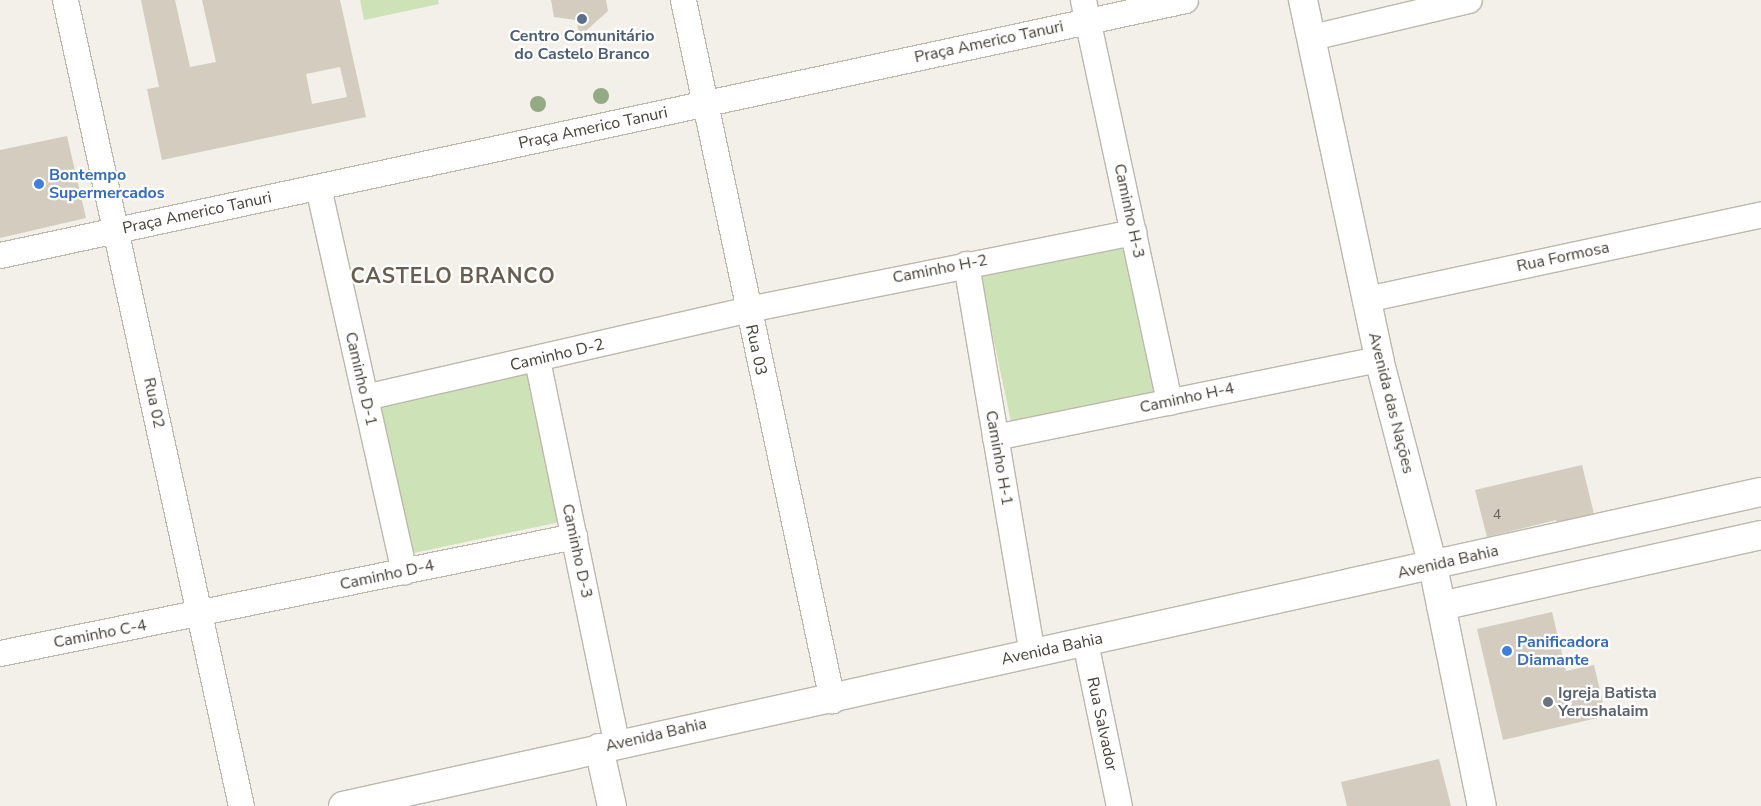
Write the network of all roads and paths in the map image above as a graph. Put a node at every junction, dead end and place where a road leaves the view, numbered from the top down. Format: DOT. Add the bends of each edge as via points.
graph roads {
  1 [pos="64,0"];
  2 [pos="683,0"];
  3 [pos="1185,0"];
  4 [pos="1303,0"];
  5 [pos="1469,0"];
  6 [pos="1086,10"];
  7 [pos="1312,37"];
  8 [pos="704,104"];
  9 [pos="318,187"];
  10 [pos="1761,214"];
  11 [pos="117,230"];
  12 [pos="1133,232"];
  13 [pos="0,256"];
  14 [pos="966,264"];
  15 [pos="1366,299"];
  16 [pos="748,309"];
  17 [pos="1379,359"];
  18 [pos="537,360"];
  19 [pos="365,397"];
  20 [pos="1169,402"];
  21 [pos="996,437"];
  22 [pos="1761,492"];
  23 [pos="1761,535"];
  24 [pos="574,536"];
  25 [pos="1433,566"];
  26 [pos="404,571"];
  27 [pos="1441,606"];
  28 [pos="200,614"];
  29 [pos="1085,642"];
  30 [pos="0,653"];
  31 [pos="1032,653"];
  32 [pos="832,700"];
  33 [pos="608,745"];
  34 [pos="241,806"];
  35 [pos="343,806"];
  36 [pos="612,806"];
  37 [pos="1119,806"];
  38 [pos="1482,806"];
  1 -- 11 [label="street, Rua 02"];
  2 -- 8 [label="street, Rua 03"];
  3 -- 6 [label="street, Praça Americo Tanuri"];
  4 -- 7 [label="street, Avenida das Nações"];
  5 -- 7 [label="street"];
  6 -- 8 [label="street, Praça Americo Tanuri"];
  6 -- 12 [label="street, Caminho H-3"];
  7 -- 15 [label="street, Avenida das Nações"];
  8 -- 9 [label="street, Praça Americo Tanuri"];
  8 -- 16 [label="street, Rua 03"];
  9 -- 11 [label="street, Praça Americo Tanuri"];
  9 -- 19 [label="street, Caminho D-1"];
  10 -- 15 [label="street, Rua Formosa"];
  11 -- 13 [label="street, Praça Americo Tanuri"];
  11 -- 28 [label="street, Rua 02"];
  12 -- 14 [label="street, Caminho H-2"];
  12 -- 20 [label="street, Caminho H-3"];
  14 -- 16 [label="street, Caminho H-2"];
  14 -- 21 [label="street, Caminho H-1"];
  15 -- 17 [label="street, Avenida das Nações"];
  16 -- 18 [label="street, Caminho D-2"];
  16 -- 32 [label="street, Rua 03"];
  17 -- 20 [label="street, Caminho H-4"];
  17 -- 25 [label="street, Avenida das Nações"];
  18 -- 19 [label="street, Caminho D-2"];
  18 -- 24 [label="street, Caminho D-3"];
  19 -- 26 [label="street, Caminho D-1"];
  20 -- 21 [label="street, Caminho H-4"];
  21 -- 31 [label="street, Caminho H-1"];
  22 -- 25 [label="street, Avenida Bahia"];
  23 -- 27 [label="street"];
  24 -- 26 [label="street, Caminho D-4"];
  24 -- 33 [label="street, Caminho D-3"];
  25 -- 27 [label="street, Avenida das Nações"];
  25 -- 29 [label="street, Avenida Bahia"];
  26 -- 28 [label="street, Caminho D-4"];
  27 -- 38 [label="street, Avenida das Nações"];
  28 -- 30 [label="street, Caminho C-4"];
  28 -- 34 [label="street, Rua 02"];
  29 -- 31 [label="street, Avenida Bahia"];
  29 -- 37 [label="street, Rua Salvador"];
  31 -- 32 [label="street, Avenida Bahia"];
  32 -- 33 [label="street, Avenida Bahia"];
  33 -- 35 [label="street, Avenida Bahia"];
  33 -- 36 [label="street"];
}
